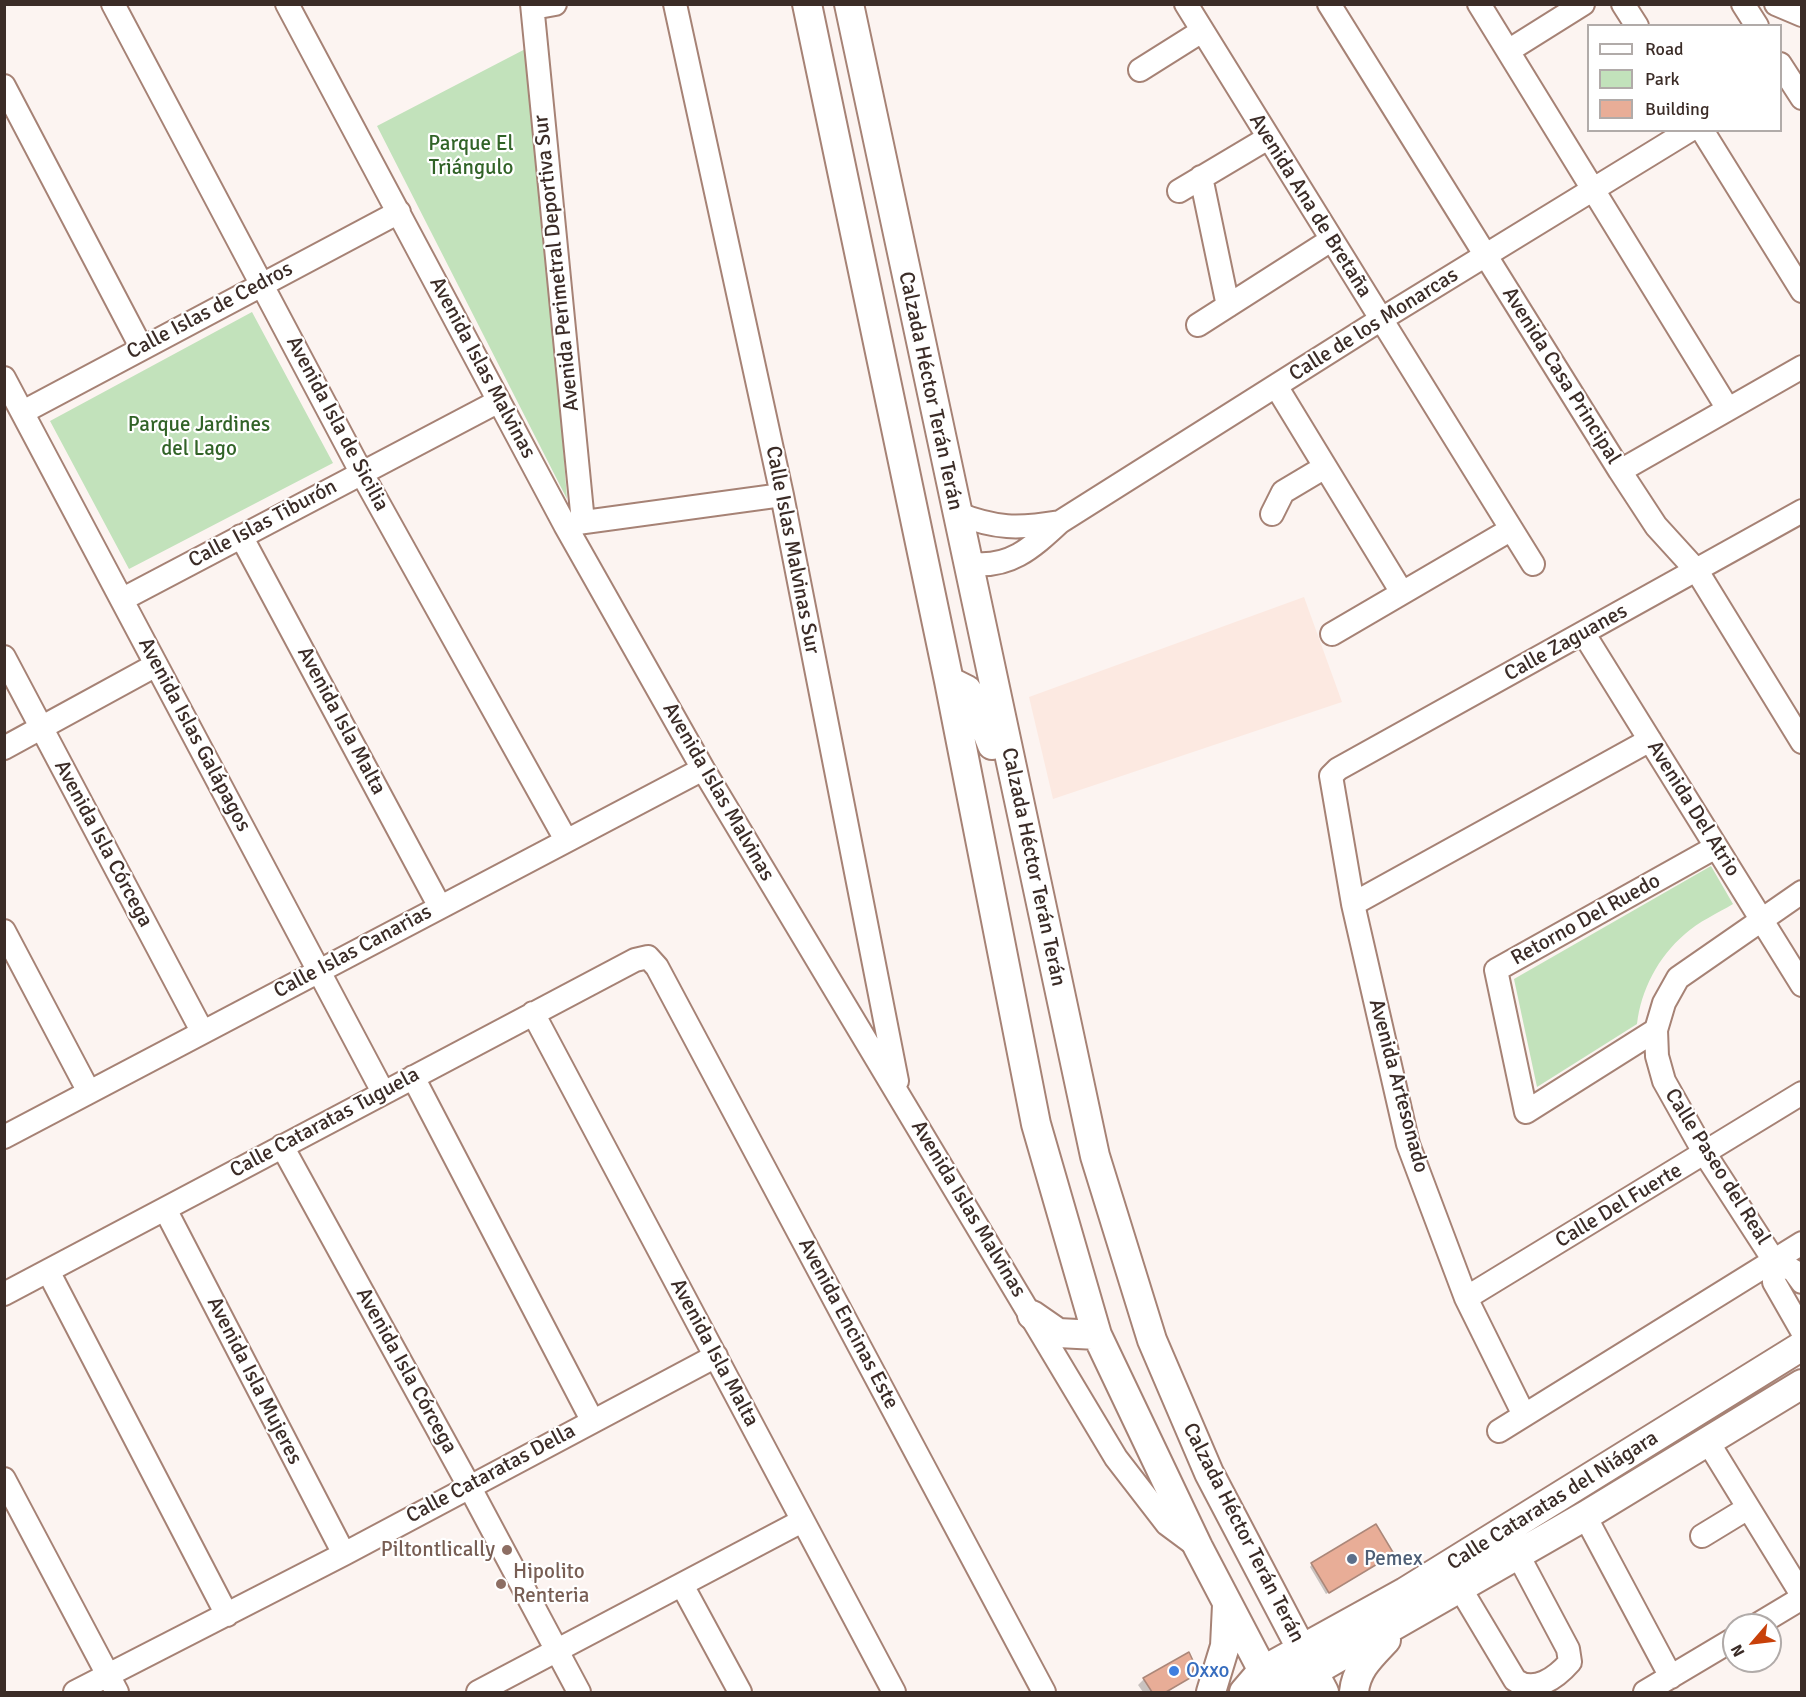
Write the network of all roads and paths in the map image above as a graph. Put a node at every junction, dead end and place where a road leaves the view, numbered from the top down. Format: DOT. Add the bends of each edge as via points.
graph roads {
  1 [pos="113,4"];
  2 [pos="287,4"];
  3 [pos="555,4"];
  4 [pos="675,4"];
  5 [pos="807,4"];
  6 [pos="849,4"];
  7 [pos="1186,4"];
  8 [pos="1329,4"];
  9 [pos="1479,4"];
  10 [pos="1583,4"];
  11 [pos="1623,4"];
  12 [pos="1743,4"];
  13 [pos="1776,4"];
  14 [pos="532,6"];
  15 [pos="1802,15"];
  16 [pos="1635,24"];
  17 [pos="1755,24"];
  18 [pos="1203,31"];
  19 [pos="1508,51"];
  20 [pos="1787,68"];
  21 [pos="1140,70"];
  22 [pos="4,86"];
  23 [pos="1802,98"];
  24 [pos="1687,132"];
  25 [pos="1703,132"];
  26 [pos="1268,138"];
  27 [pos="1201,177"];
  28 [pos="1179,191"];
  29 [pos="1593,192"];
  30 [pos="399,212"];
  31 [pos="1331,240"];
  32 [pos="1487,255"];
  33 [pos="262,284"];
  34 [pos="1802,291"];
  35 [pos="1228,306"];
  36 [pos="1380,320"];
  37 [pos="1198,325"];
  38 [pos="141,347"];
  39 [pos="1802,367"];
  40 [pos="4,378"];
  41 [pos="1276,386"];
  42 [pos="499,401"];
  43 [pos="1728,409"];
  44 [pos="23,412"];
  45 [pos="896,430"];
  46 [pos="1324,467"];
  47 [pos="1620,471"];
  48 [pos="361,472"];
  49 [pos="782,495"];
  50 [pos="1802,511"];
  51 [pos="956,513"];
  52 [pos="1272,514"];
  53 [pos="1060,522"];
  54 [pos="574,523"];
  55 [pos="1510,530"];
  56 [pos="241,536"];
  57 [pos="968,563"];
  58 [pos="1533,564"];
  59 [pos="1696,571"];
  60 [pos="1401,591"];
  61 [pos="123,599"];
  62 [pos="1332,634"];
  63 [pos="1584,634"];
  64 [pos="4,657"];
  65 [pos="156,665"];
  66 [pos="949,681"];
  67 [pos="42,728"];
  68 [pos="1650,740"];
  69 [pos="1802,742"];
  70 [pos="4,748"];
  71 [pos="703,769"];
  72 [pos="1331,776"];
  73 [pos="1022,816"];
  74 [pos="566,840"];
  75 [pos="1716,847"];
  76 [pos="1802,892"];
  77 [pos="1353,904"];
  78 [pos="440,907"];
  79 [pos="1761,918"];
  80 [pos="4,931"];
  81 [pos="648,957"];
  82 [pos="320,970"];
  83 [pos="1802,986"];
  84 [pos="533,1013"];
  85 [pos="1656,1030"];
  86 [pos="202,1031"];
  87 [pos="413,1077"];
  88 [pos="89,1092"];
  89 [pos="383,1092"];
  90 [pos="1802,1093"];
  91 [pos="900,1098"];
  92 [pos="4,1137"];
  93 [pos="282,1146"];
  94 [pos="1705,1154"];
  95 [pos="165,1209"];
  96 [pos="1802,1243"];
  97 [pos="1773,1259"];
  98 [pos="48,1271"];
  99 [pos="1802,1282"];
  100 [pos="4,1294"];
  101 [pos="1466,1298"];
  102 [pos="1032,1315"];
  103 [pos="1802,1330"];
  104 [pos="1097,1335"];
  105 [pos="1802,1346"];
  106 [pos="716,1356"];
  107 [pos="1802,1384"];
  108 [pos="1524,1414"];
  109 [pos="592,1420"];
  110 [pos="1499,1431"];
  111 [pos="1708,1442"];
  112 [pos="4,1479"];
  113 [pos="469,1486"];
  114 [pos="1748,1508"];
  115 [pos="1585,1516"];
  116 [pos="802,1521"];
  117 [pos="1702,1536"];
  118 [pos="1198,1547"];
  119 [pos="344,1554"];
  120 [pos="1518,1555"];
  121 [pos="682,1584"];
  122 [pos="1460,1588"];
  123 [pos="1802,1596"];
  124 [pos="1227,1603"];
  125 [pos="1776,1613"];
  126 [pos="227,1615"];
  127 [pos="1406,1620"];
  128 [pos="1722,1646"];
  129 [pos="557,1651"];
  130 [pos="1313,1671"];
  131 [pos="1671,1677"];
  132 [pos="112,1684"];
  133 [pos="1265,1687"];
  134 [pos="75,1692"];
  135 [pos="478,1692"];
  136 [pos="579,1692"];
  137 [pos="740,1692"];
  138 [pos="894,1692"];
  139 [pos="1044,1692"];
  140 [pos="1211,1692"];
  141 [pos="1354,1692"];
  142 [pos="1645,1692"];
  1 -- 33 [label="street, Avenida Isla de Sicilia"];
  2 -- 30 [label="street, Avenida Islas Malvinas"];
  3 -- 14 [label="street"];
  4 -- 49 [label="street, Calle Islas Malvinas Sur"];
  5 -- 45 [label="main road, Calzada Héctor Terán Terán"];
  6 -- 51 [label="main road, Calzada Héctor Terán Terán"];
  7 -- 18 [label="street, Avenida Ana de Bretaña"];
  8 -- 32 [label="street, Avenida Casa Principal"];
  9 -- 19 [label="street"];
  10 -- 19 [label="street"];
  11 -- 16 [label="street"];
  12 -- 17 [label="street"];
  13 -- 15 [label="street"];
  14 -- 54 [label="street, Avenida Perimetral Deportiva Sur"];
  18 -- 21 [label="street"];
  18 -- 26 [label="street, Avenida Ana de Bretaña"];
  19 -- 29 [label="street"];
  20 -- 23 [label="street"];
  22 -- 38 [label="street"];
  24 -- 29 [label="street, Calle de los Monarcas"];
  25 -- 34 [label="street"];
  26 -- 27 [label="street"];
  26 -- 31 [label="street, Avenida Ana de Bretaña"];
  27 -- 28 [label="street"];
  27 -- 35 [label="street"];
  29 -- 32 [label="street, Calle de los Monarcas"];
  29 -- 43 [label="street"];
  30 -- 33 [label="street, Calle Islas de Cedros"];
  30 -- 42 [label="street, Avenida Islas Malvinas"];
  31 -- 35 [label="street"];
  31 -- 36 [label="street, Avenida Ana de Bretaña"];
  32 -- 36 [label="street, Calle de los Monarcas"];
  32 -- 47 [label="street, Avenida Casa Principal"];
  33 -- 38 [label="street, Calle Islas de Cedros"];
  33 -- 48 [label="street, Avenida Isla de Sicilia"];
  35 -- 37 [label="street"];
  36 -- 41 [label="street, Calle de los Monarcas"];
  36 -- 55 [label="street, Avenida Ana de Bretaña"];
  38 -- 44 [label="street, Calle Islas de Cedros"];
  39 -- 43 [label="street"];
  40 -- 44 [label="street, Avenida Islas Galápagos"];
  41 -- 46 [label="street"];
  41 -- 53 [label="street, Calle de los Monarcas"];
  42 -- 48 [label="street, Calle Islas Tiburón"];
  42 -- 54 [label="street, Avenida Islas Malvinas"];
  43 -- 47 [label="street"];
  44 -- 61 [label="street, Avenida Islas Galápagos"];
  45 -- 57 [label="main road" via="918,465 939,539 957,559"];
  45 -- 66 [label="main road, Calzada Héctor Terán Terán"];
  46 -- 52 [label="street" via="1283,492"];
  46 -- 60 [label="street"];
  47 -- 59 [label="street, Avenida Casa Principal" via="1656,526"];
  48 -- 56 [label="street, Calle Islas Tiburón"];
  48 -- 74 [label="street, Avenida Isla de Sicilia"];
  49 -- 54 [label="street"];
  49 -- 91 [label="street, Calle Islas Malvinas Sur"];
  50 -- 59 [label="street, Calle Zaguanes"];
  51 -- 53 [label="street, Calle de los Monarcas" via="1002,528"];
  51 -- 57 [label="main road, Calzada Héctor Terán Terán"];
  53 -- 57 [label="street, Calle de los Monarcas" via="1017,557 983,566"];
  54 -- 71 [label="street, Avenida Islas Malvinas"];
  55 -- 58 [label="street, Avenida Ana de Bretaña"];
  55 -- 60 [label="street"];
  56 -- 61 [label="street, Calle Islas Tiburón"];
  56 -- 78 [label="street, Avenida Isla Malta"];
  57 -- 73 [label="main road, Calzada Héctor Terán Terán"];
  59 -- 63 [label="street, Calle Zaguanes"];
  59 -- 69 [label="street, Avenida Casa Principal"];
  60 -- 62 [label="street"];
  61 -- 65 [label="street, Avenida Islas Galápagos"];
  63 -- 68 [label="street, Avenida Del Atrio"];
  63 -- 72 [label="street, Calle Zaguanes"];
  64 -- 67 [label="street, Avenida Isla Córcega"];
  65 -- 67 [label="street"];
  65 -- 82 [label="street, Avenida Islas Galápagos"];
  66 -- 73 [label="main road" via="967,690 976,704"];
  66 -- 104 [label="main road, Calzada Héctor Terán Terán" via="1036,1124"];
  67 -- 70 [label="street"];
  67 -- 86 [label="street, Avenida Isla Córcega"];
  68 -- 75 [label="street, Avenida Del Atrio"];
  68 -- 77 [label="street"];
  71 -- 74 [label="street, Calle Islas Canarias"];
  71 -- 91 [label="street, Avenida Islas Malvinas"];
  72 -- 77 [label="street, Avenida Artesonado"];
  73 -- 130 [label="main road, Calzada Héctor Terán Terán" via="1095,1156 1152,1340 1209,1473"];
  74 -- 78 [label="street, Calle Islas Canarias"];
  75 -- 79 [label="street, Avenida Del Atrio"];
  75 -- 85 [label="street, Retorno Del Ruedo" via="1496,970 1526,1112"];
  76 -- 79 [label="street, Calle Paseo del Real"];
  77 -- 101 [label="street, Avenida Artesonado" via="1408,1144"];
  78 -- 82 [label="street, Calle Islas Canarias"];
  79 -- 83 [label="street, Avenida Del Atrio"];
  79 -- 85 [label="street, Calle Paseo del Real" via="1678,978 1664,1003"];
  80 -- 88 [label="street"];
  81 -- 84 [label="street, Calle Cataratas Tuguela"];
  81 -- 139 [label="street, Avenida Encinas Este" via="657,967"];
  82 -- 86 [label="street, Calle Islas Canarias"];
  82 -- 89 [label="street, Avenida Islas Galápagos"];
  84 -- 87 [label="street, Calle Cataratas Tuguela"];
  84 -- 106 [label="street, Avenida Isla Malta"];
  85 -- 94 [label="street, Calle Paseo del Real" via="1657,1056 1664,1081"];
  86 -- 88 [label="street, Calle Islas Canarias"];
  87 -- 89 [label="street, Calle Cataratas Tuguela"];
  87 -- 109 [label="street"];
  88 -- 92 [label="street, Calle Islas Canarias"];
  89 -- 93 [label="street, Calle Cataratas Tuguela"];
  90 -- 94 [label="street, Calle Del Fuerte"];
  91 -- 102 [label="street, Avenida Islas Malvinas"];
  93 -- 95 [label="street, Calle Cataratas Tuguela"];
  93 -- 113 [label="street, Avenida Isla Córcega"];
  94 -- 97 [label="street, Calle Paseo del Real"];
  94 -- 101 [label="street, Calle Del Fuerte"];
  95 -- 98 [label="street, Calle Cataratas Tuguela"];
  95 -- 119 [label="street, Avenida Isla Mujeres"];
  96 -- 97 [label="street"];
  97 -- 99 [label="street, Calle Paseo del Real" via="1794,1271"];
  97 -- 103 [label="street, Calle Paseo del Real" via="1774,1282"];
  97 -- 108 [label="street"];
  98 -- 100 [label="street, Calle Cataratas Tuguela"];
  98 -- 126 [label="street"];
  101 -- 108 [label="street, Avenida Artesonado"];
  102 -- 104 [label="main road" via="1058,1333"];
  102 -- 118 [label="street, Avenida Islas Malvinas" via="1116,1458 1167,1524"];
  104 -- 118 [label="main road, Calzada Héctor Terán Terán"];
  105 -- 130 [label="main road, Calle Cataratas del Niágara" via="1405,1592"];
  106 -- 109 [label="street, Calle Cataratas Della"];
  106 -- 116 [label="street, Avenida Isla Malta"];
  107 -- 111 [label="main road, Calle Cataratas del Niágara"];
  108 -- 110 [label="street"];
  109 -- 113 [label="street, Calle Cataratas Della"];
  111 -- 114 [label="street"];
  111 -- 115 [label="main road, Calle Cataratas del Niágara"];
  112 -- 132 [label="street"];
  113 -- 119 [label="street, Calle Cataratas Della"];
  113 -- 129 [label="street, Avenida Isla Córcega"];
  114 -- 117 [label="street"];
  114 -- 123 [label="street"];
  115 -- 120 [label="main road, Calle Cataratas del Niágara"];
  115 -- 131 [label="street"];
  116 -- 121 [label="street"];
  116 -- 138 [label="street, Avenida Isla Malta"];
  118 -- 124 [label="main road, Calzada Héctor Terán Terán"];
  119 -- 126 [label="street, Calle Cataratas Della"];
  120 -- 122 [label="main road, Calle Cataratas del Niágara"];
  120 -- 122 [label="street" via="1568,1649 1570,1662 1537,1686 1524,1687 1515,1680"];
  121 -- 129 [label="street"];
  121 -- 137 [label="street"];
  122 -- 127 [label="main road, Calle Cataratas del Niágara"];
  123 -- 125 [label="street"];
  124 -- 133 [label="main road, Calzada Héctor Terán Terán"];
  124 -- 140 [label="main road" via="1225,1646"];
  126 -- 132 [label="street, Calle Cataratas Della"];
  127 -- 130 [label="main road, Calle Cataratas del Niágara"];
  127 -- 141 [label="main road" via="1361,1666"];
  128 -- 131 [label="street"];
  129 -- 135 [label="street"];
  129 -- 136 [label="street, Avenida Isla Córcega"];
  130 -- 133 [label="main road, Calle Cataratas del Niágara"];
  131 -- 142 [label="street"];
  132 -- 134 [label="street, Calle Cataratas Della"];
}
